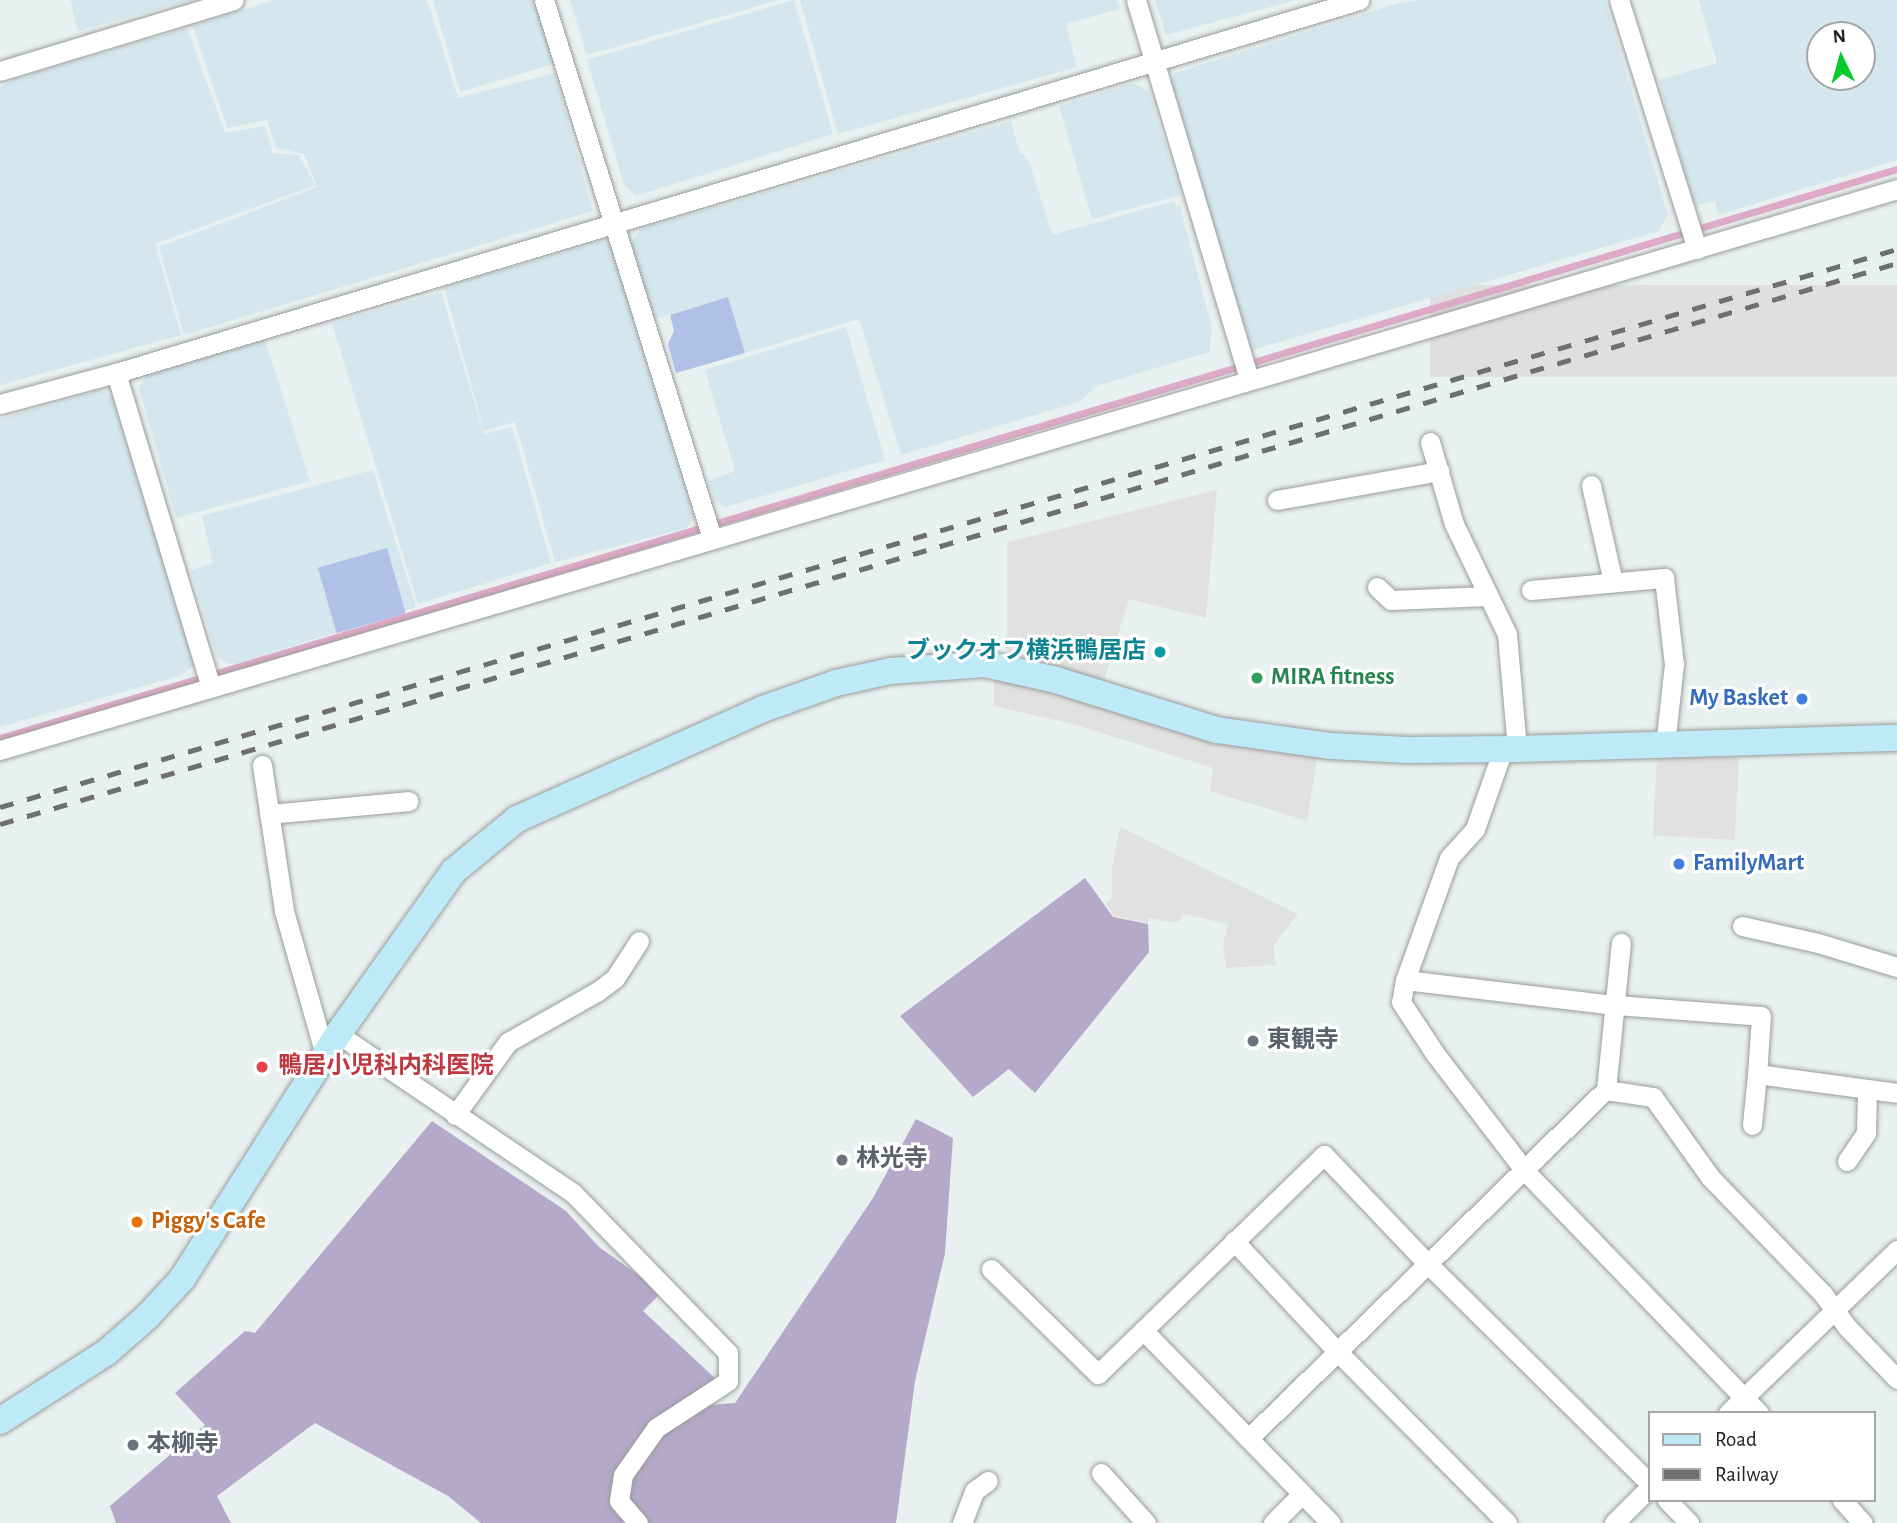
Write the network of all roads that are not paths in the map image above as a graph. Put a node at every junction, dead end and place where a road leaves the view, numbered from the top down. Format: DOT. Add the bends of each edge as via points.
graph roads {
  1 [pos="233,0"];
  2 [pos="544,0"];
  3 [pos="1136,0"];
  4 [pos="1359,0"];
  5 [pos="1619,0"];
  6 [pos="1154,62"];
  7 [pos="0,71"];
  8 [pos="1897,190"];
  9 [pos="615,222"];
  10 [pos="1695,245"];
  11 [pos="116,373"];
  12 [pos="1249,376"];
  13 [pos="0,404"];
  14 [pos="1430,442"];
  15 [pos="1438,471"];
  16 [pos="1591,485"];
  17 [pos="1277,500"];
  18 [pos="712,537"];
  19 [pos="1613,582"];
  20 [pos="1377,587"];
  21 [pos="1531,590"];
  22 [pos="1488,596"];
  23 [pos="209,680"];
  24 [pos="1897,738"];
  25 [pos="1665,746"];
  26 [pos="1510,749"];
  27 [pos="0,750"];
  28 [pos="262,765"];
  29 [pos="408,801"];
  30 [pos="269,814"];
  31 [pos="1742,926"];
  32 [pos="639,941"];
  33 [pos="1621,943"];
  34 [pos="1897,967"];
  35 [pos="1405,980"];
  36 [pos="1616,1005"];
  37 [pos="332,1044"];
  38 [pos="1757,1074"];
  39 [pos="1606,1090"];
  40 [pos="1867,1091"];
  41 [pos="1897,1093"];
  42 [pos="455,1115"];
  43 [pos="1752,1125"];
  44 [pos="1847,1161"];
  45 [pos="1525,1171"];
  46 [pos="1234,1241"];
  47 [pos="1897,1250"];
  48 [pos="1426,1263"];
  49 [pos="991,1269"];
  50 [pos="1835,1310"];
  51 [pos="1143,1330"];
  52 [pos="1338,1352"];
  53 [pos="1897,1379"];
  54 [pos="1744,1397"];
  55 [pos="1730,1411"];
  56 [pos="1757,1411"];
  57 [pos="0,1421"];
  58 [pos="1250,1438"];
  59 [pos="1101,1473"];
  60 [pos="988,1481"];
  61 [pos="1648,1483"];
  62 [pos="1648,1487"];
  63 [pos="1302,1494"];
  64 [pos="1669,1502"];
  65 [pos="1844,1502"];
  66 [pos="638,1523"];
  67 [pos="962,1523"];
  68 [pos="1146,1523"];
  69 [pos="1273,1523"];
  70 [pos="1331,1523"];
  71 [pos="1507,1523"];
  72 [pos="1614,1523"];
  73 [pos="1689,1523"];
  74 [pos="1863,1523"];
  1 -- 7 [label="street"];
  2 -- 9 [label="street"];
  3 -- 6 [label="street"];
  4 -- 6 [label="street"];
  5 -- 10 [label="street"];
  6 -- 9 [label="street"];
  6 -- 12 [label="street"];
  8 -- 10 [label="street"];
  9 -- 11 [label="street"];
  9 -- 18 [label="street"];
  10 -- 12 [label="street"];
  11 -- 13 [label="street"];
  11 -- 23 [label="street"];
  12 -- 18 [label="street"];
  14 -- 15 [label="street"];
  15 -- 17 [label="street"];
  15 -- 22 [label="street" via="1454,524"];
  16 -- 19 [label="street"];
  18 -- 23 [label="street"];
  19 -- 21 [label="street"];
  19 -- 25 [label="street" via="1664,578 1674,664"];
  20 -- 22 [label="street" via="1391,600"];
  22 -- 26 [label="street" via="1507,634"];
  23 -- 27 [label="street"];
  24 -- 25 [label="street"];
  25 -- 26 [label="street"];
  26 -- 35 [label="street" via="1475,829 1450,858"];
  26 -- 37 [label="street" via="1331,746 1217,730 1056,680 985,664 890,671 836,683 763,709 517,820 454,871"];
  28 -- 30 [label="street"];
  29 -- 30 [label="street"];
  30 -- 37 [label="street" via="284,911"];
  31 -- 34 [label="street"];
  32 -- 42 [label="street" via="615,978 508,1042"];
  33 -- 36 [label="street"];
  35 -- 36 [label="street"];
  35 -- 45 [label="street" via="1401,1002"];
  36 -- 38 [label="street" via="1761,1016"];
  36 -- 39 [label="street"];
  37 -- 42 [label="street"];
  37 -- 57 [label="street" via="181,1279 107,1352"];
  38 -- 40 [label="street"];
  38 -- 43 [label="street"];
  39 -- 45 [label="street"];
  39 -- 50 [label="street" via="1653,1097 1710,1177"];
  40 -- 41 [label="street"];
  40 -- 44 [label="street" via="1866,1133"];
  42 -- 66 [label="street" via="573,1193 728,1353 728,1381 656,1428 623,1475 620,1501"];
  45 -- 48 [label="street"];
  45 -- 54 [label="street"];
  46 -- 48 [label="street" via="1324,1155"];
  46 -- 51 [label="street"];
  46 -- 52 [label="street"];
  47 -- 50 [label="street"];
  48 -- 52 [label="street"];
  48 -- 61 [label="street"];
  49 -- 51 [label="street" via="1098,1374"];
  50 -- 53 [label="street"];
  50 -- 54 [label="street"];
  51 -- 58 [label="street"];
  52 -- 58 [label="street"];
  52 -- 71 [label="street"];
  54 -- 55 [label="street"];
  54 -- 56 [label="street"];
  58 -- 63 [label="street"];
  59 -- 68 [label="street"];
  60 -- 67 [label="street" via="974,1491"];
  62 -- 72 [label="street"];
  63 -- 69 [label="street"];
  63 -- 70 [label="street"];
  64 -- 73 [label="street"];
  65 -- 74 [label="street"];
}
